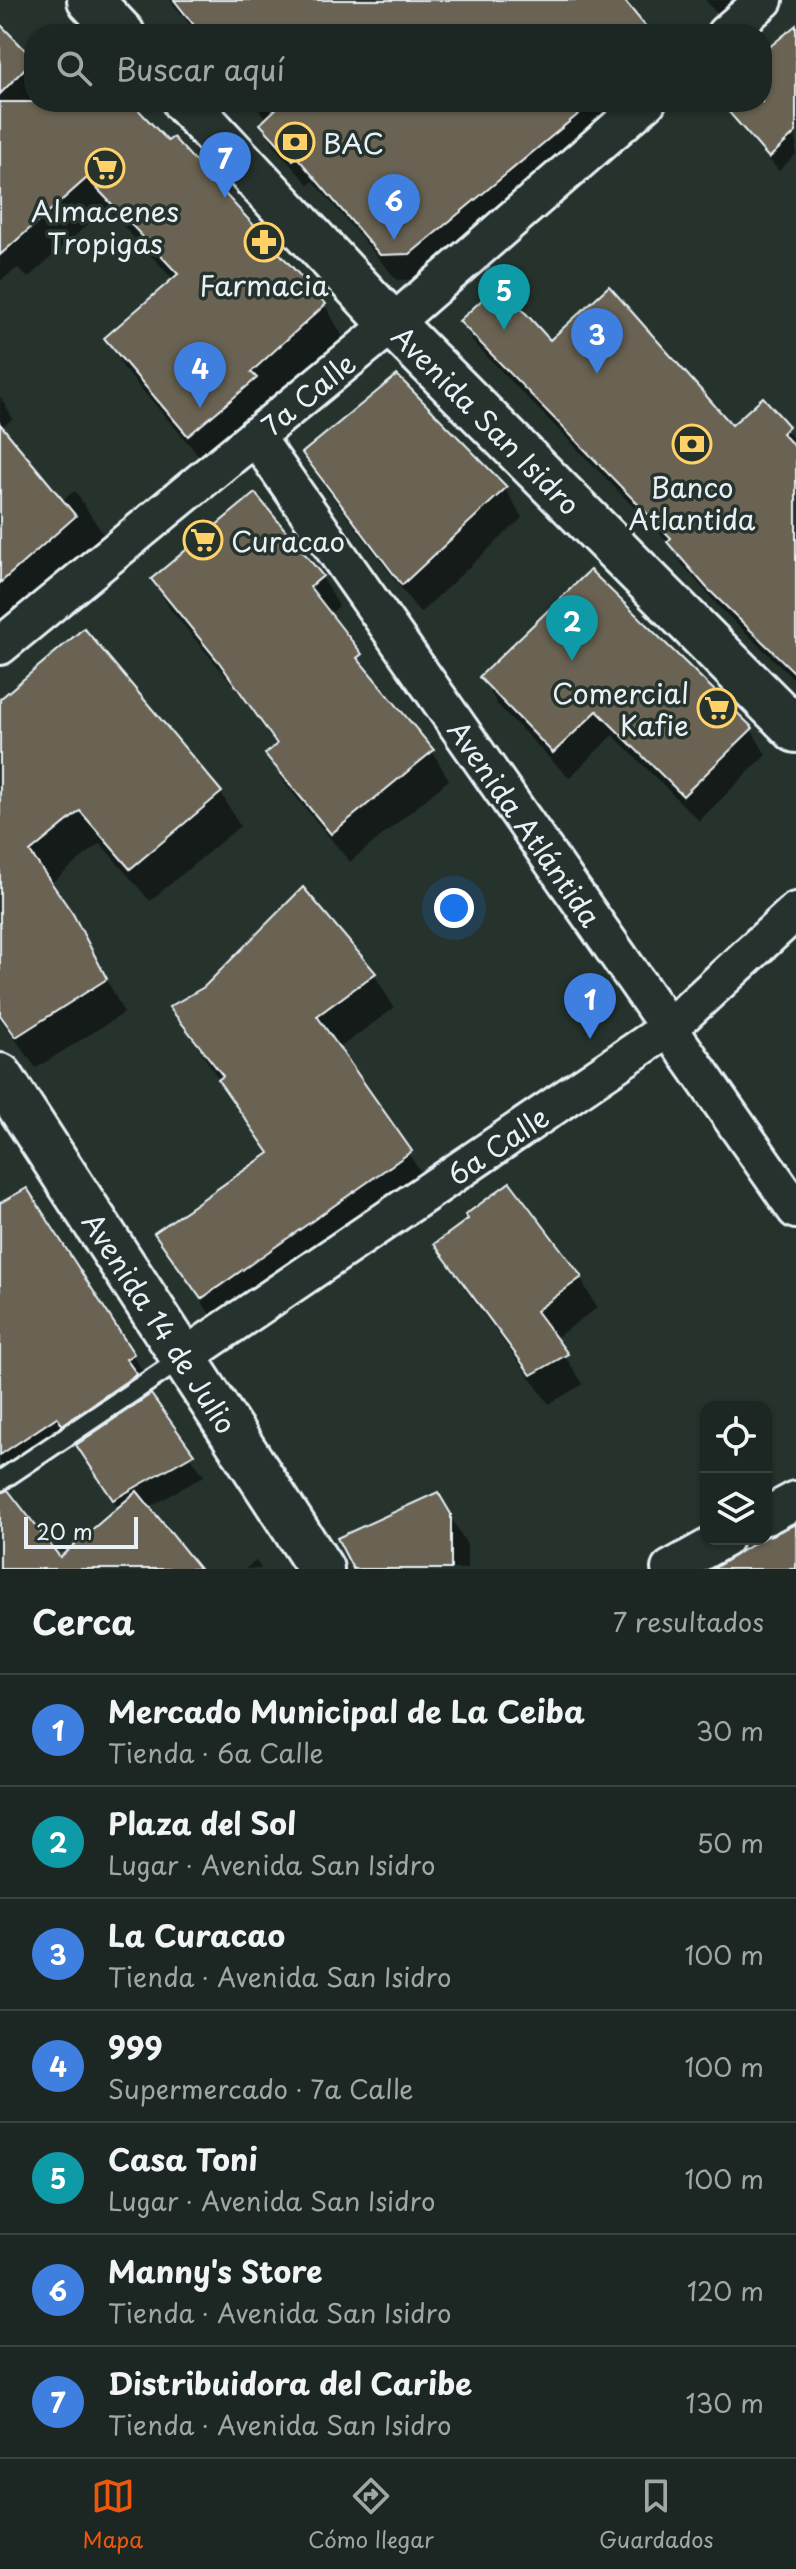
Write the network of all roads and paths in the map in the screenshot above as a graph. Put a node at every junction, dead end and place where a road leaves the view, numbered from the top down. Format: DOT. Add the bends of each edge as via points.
graph roads {
  1 [pos="90,0"];
  2 [pos="764,0"];
  3 [pos="113,24"];
  4 [pos="736,24"];
  5 [pos="194,112"];
  6 [pos="636,112"];
  7 [pos="392,324"];
  8 [pos="255,436"];
  9 [pos="0,646"];
  10 [pos="796,730"];
  11 [pos="796,911"];
  12 [pos="669,1028"];
  13 [pos="0,1076"];
  14 [pos="796,1210"];
  15 [pos="183,1358"];
  16 [pos="0,1481"];
  17 [pos="796,1500"];
  18 [pos="772,1513"];
  19 [pos="713,1545"];
  20 [pos="321,1569"];
  21 [pos="670,1569"];
  1 -- 3 [label="street"];
  2 -- 4 [label="street"];
  5 -- 7 [label="street, Avenida San Isidro"];
  6 -- 7 [label="street, 7a Calle"];
  7 -- 8 [label="street, 7a Calle"];
  7 -- 10 [label="street, Avenida San Isidro"];
  8 -- 9 [label="street, 7a Calle"];
  8 -- 12 [label="street, Avenida Atlántida"];
  11 -- 12 [label="street, 6a Calle"];
  12 -- 14 [label="street, Avenida Atlántida"];
  12 -- 15 [label="street, 6a Calle"];
  13 -- 15 [label="street, Avenida 14 de Julio"];
  15 -- 16 [label="lane"];
  15 -- 20 [label="street, Avenida 14 de Julio"];
  17 -- 18 [label="street"];
  19 -- 21 [label="street"];
}
